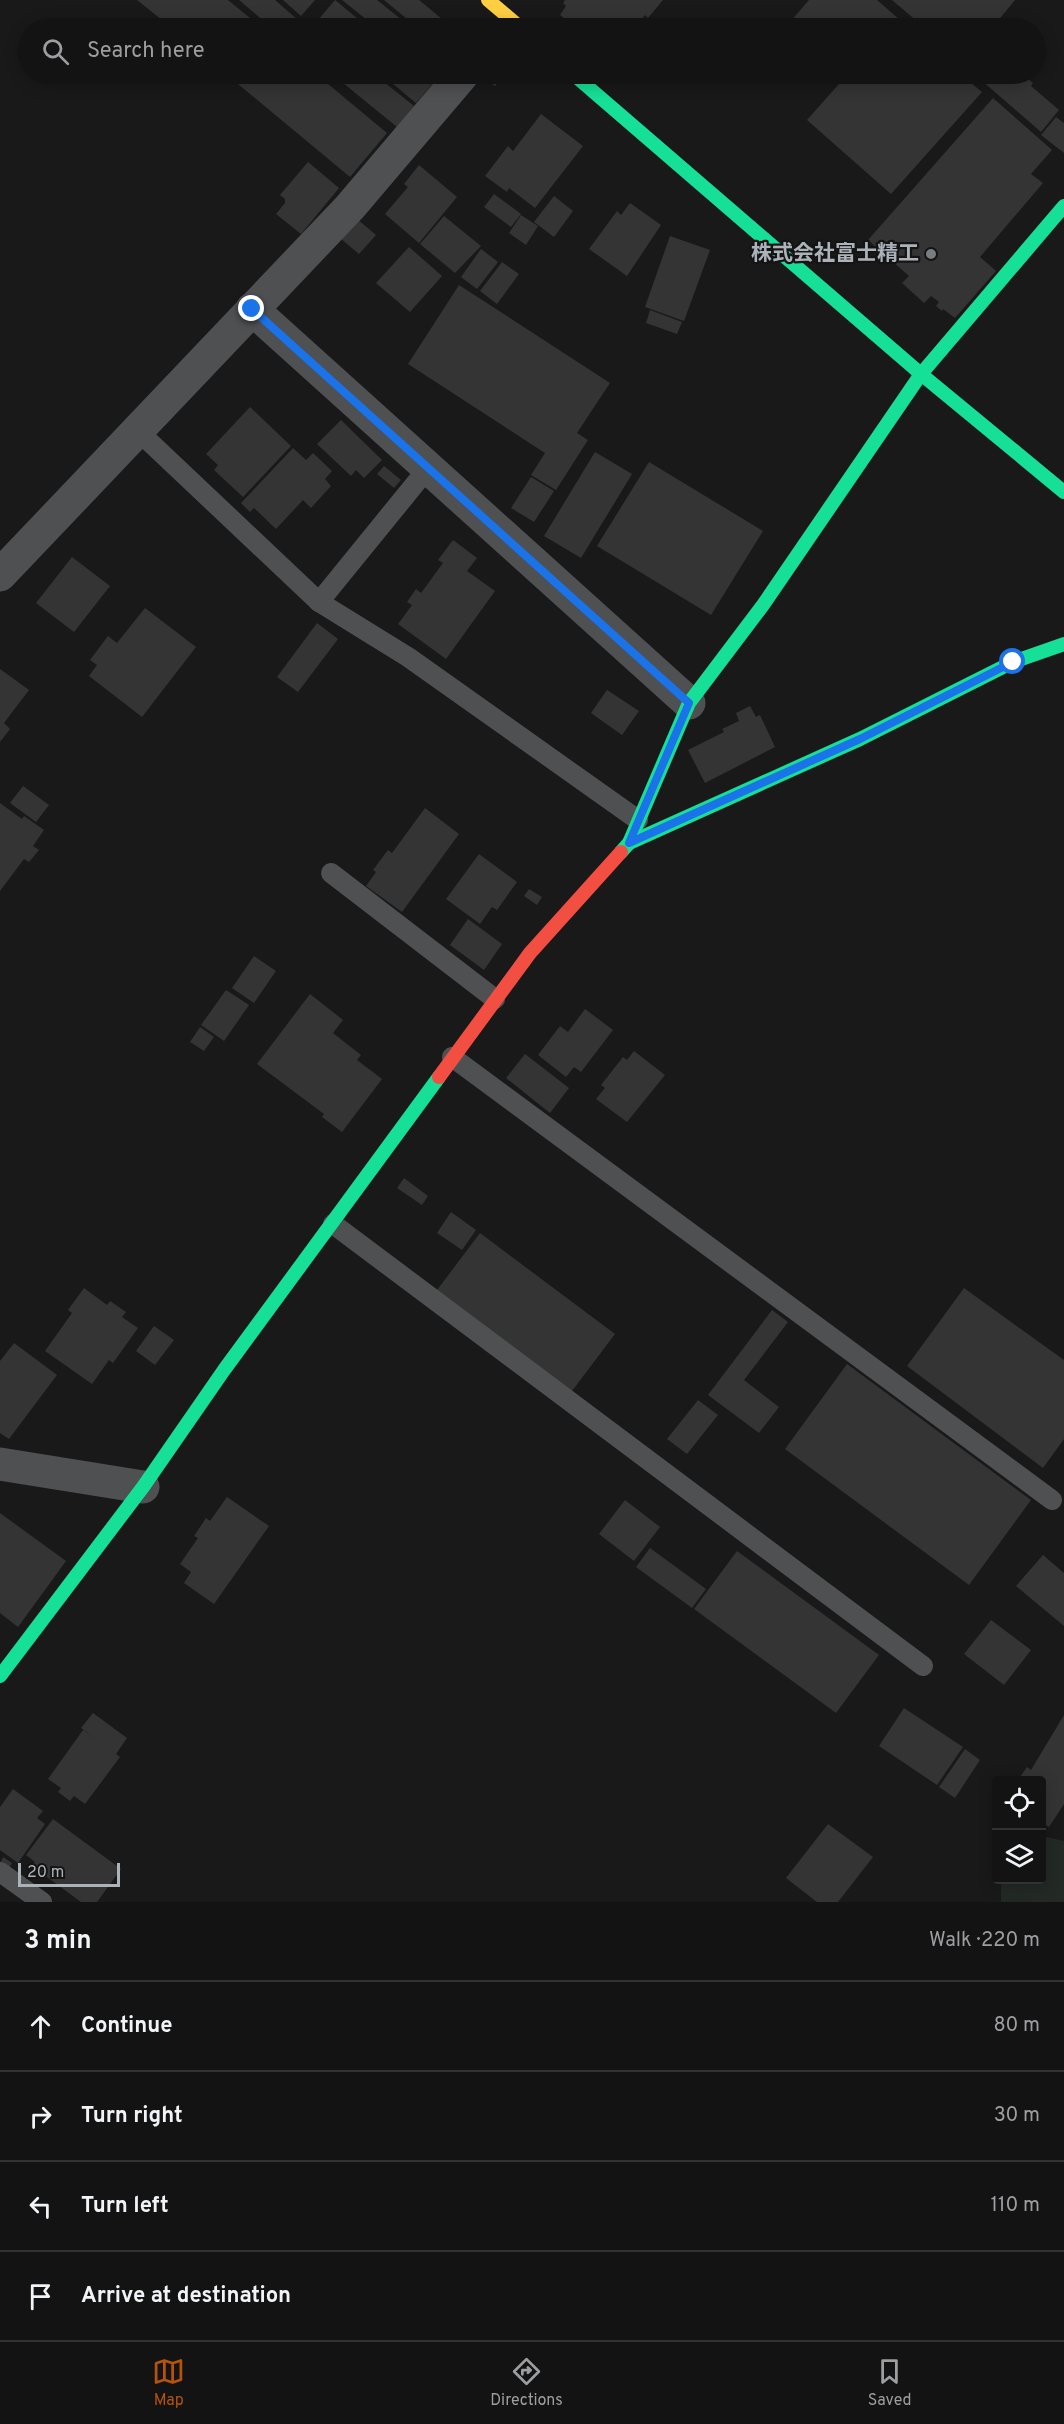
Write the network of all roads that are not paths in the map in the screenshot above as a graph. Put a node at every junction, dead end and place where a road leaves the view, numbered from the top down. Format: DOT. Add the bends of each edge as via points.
graph roads {
  1 [pos="455,84"];
  2 [pos="585,84"];
  3 [pos="1064,206"];
  4 [pos="252,309"];
  5 [pos="921,374"];
  6 [pos="137,430"];
  7 [pos="428,468"];
  8 [pos="1064,492"];
  9 [pos="0,575"];
  10 [pos="319,602"];
  11 [pos="1064,644"];
  12 [pos="689,703"];
  13 [pos="638,820"];
  14 [pos="629,843"];
  15 [pos="331,873"];
  16 [pos="495,999"];
  17 [pos="452,1057"];
  18 [pos="333,1224"];
  19 [pos="0,1464"];
  20 [pos="143,1487"];
  21 [pos="1052,1500"];
  22 [pos="923,1666"];
  23 [pos="0,1676"];
  24 [pos="0,1872"];
  25 [pos="42,1902"];
  1 -- 4 [label="street" via="350,207"];
  2 -- 5 [label="street"];
  3 -- 5 [label="street"];
  4 -- 6 [label="street"];
  4 -- 7 [label="street"];
  5 -- 8 [label="street"];
  5 -- 12 [label="street" via="763,604"];
  6 -- 9 [label="street"];
  6 -- 10 [label="lane"];
  7 -- 10 [label="lane"];
  7 -- 12 [label="street"];
  10 -- 13 [label="lane" via="408,657"];
  11 -- 14 [label="street" via="1013,662 860,739"];
  12 -- 13 [label="street"];
  13 -- 14 [label="street"];
  14 -- 16 [label="street" via="530,953"];
  15 -- 16 [label="lane"];
  16 -- 17 [label="street"];
  17 -- 18 [label="street"];
  17 -- 21 [label="lane"];
  18 -- 20 [label="street"];
  18 -- 22 [label="lane"];
  19 -- 20 [label="street"];
  20 -- 23 [label="street"];
  24 -- 25 [label="lane"];
}
